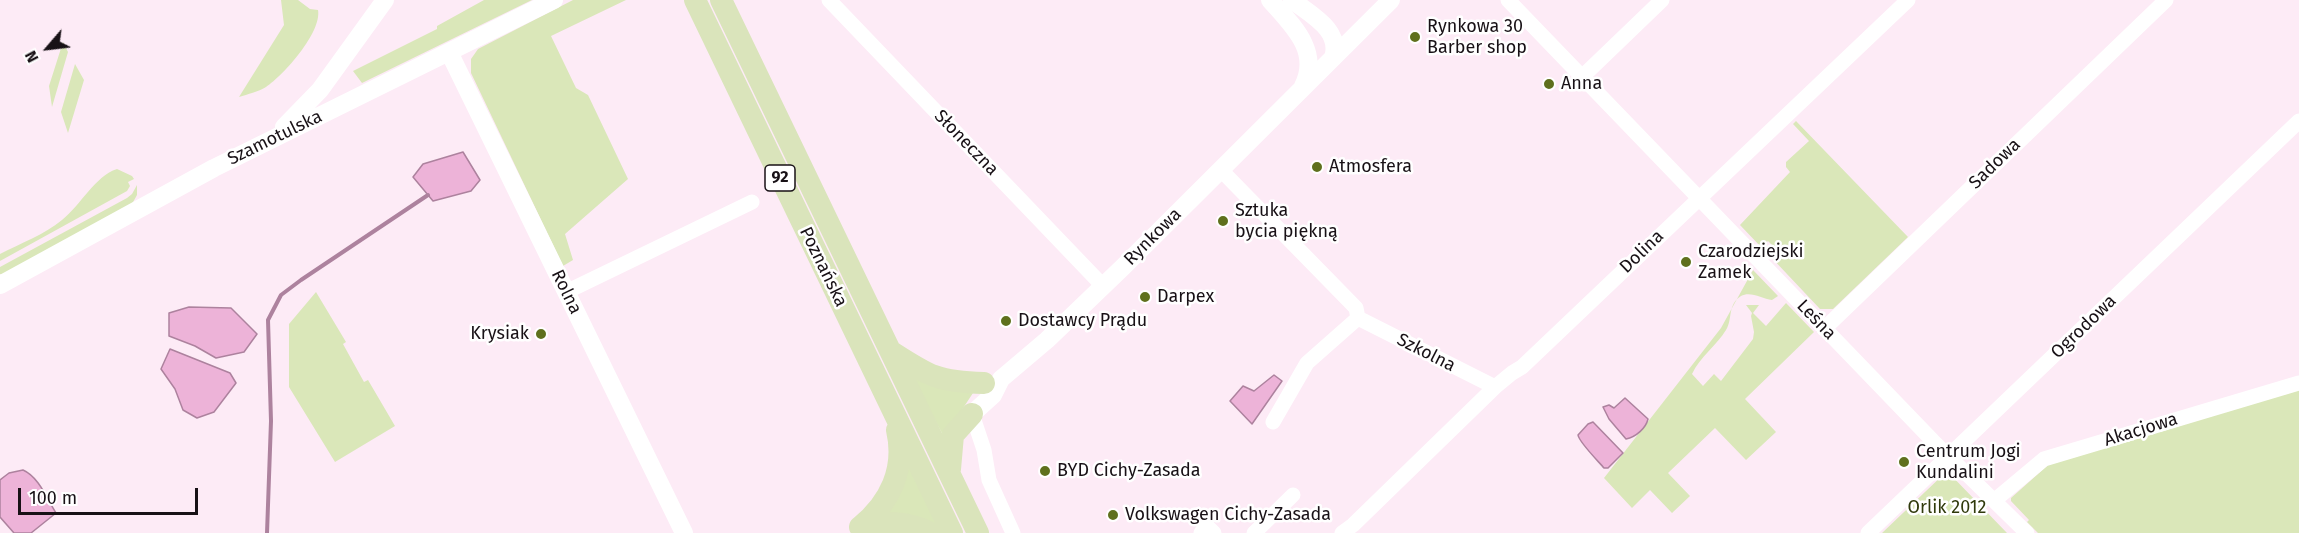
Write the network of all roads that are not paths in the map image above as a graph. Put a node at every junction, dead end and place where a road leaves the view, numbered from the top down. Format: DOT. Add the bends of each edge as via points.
graph roads {
  1 [pos="385,0"];
  2 [pos="554,0"];
  3 [pos="695,0"];
  4 [pos="722,0"];
  5 [pos="829,0"];
  6 [pos="1270,0"];
  7 [pos="1292,0"];
  8 [pos="1405,0"];
  9 [pos="1508,0"];
  10 [pos="1662,0"];
  11 [pos="1908,0"];
  12 [pos="2166,0"];
  13 [pos="1387,4"];
  14 [pos="1327,28"];
  15 [pos="1299,34"];
  16 [pos="449,52"];
  17 [pos="1333,58"];
  18 [pos="1582,77"];
  19 [pos="1300,90"];
  20 [pos="2299,121"];
  21 [pos="256,148"];
  22 [pos="1220,169"];
  23 [pos="1700,199"];
  24 [pos="752,202"];
  25 [pos="0,285"];
  26 [pos="1103,286"];
  27 [pos="566,292"];
  28 [pos="1358,318"];
  29 [pos="1824,329"];
  30 [pos="891,351"];
  31 [pos="992,381"];
  32 [pos="2299,383"];
  33 [pos="1495,387"];
  34 [pos="886,397"];
  35 [pos="972,414"];
  36 [pos="1273,422"];
  37 [pos="1949,455"];
  38 [pos="950,474"];
  39 [pos="1293,495"];
  40 [pos="1995,500"];
  41 [pos="854,530"];
  42 [pos="684,533"];
  43 [pos="931,533"];
  44 [pos="952,533"];
  45 [pos="978,533"];
  46 [pos="1012,533"];
  47 [pos="1201,533"];
  48 [pos="1214,533"];
  49 [pos="1254,533"];
  50 [pos="1342,533"];
  51 [pos="1868,533"];
  52 [pos="2027,533"];
  1 -- 21 [label="street" via="315,96 293,120"];
  2 -- 16 [label="street, Szamotulska"];
  3 -- 34 [label="main road, Poznańska / 92"];
  4 -- 30 [label="main road, Poznańska / 92"];
  5 -- 26 [label="street, Słoneczna"];
  6 -- 15 [label="street"];
  7 -- 14 [label="street"];
  8 -- 17 [label="street, Rynkowa" via="1360,45"];
  9 -- 18 [label="street, Leśna"];
  10 -- 18 [label="street"];
  11 -- 23 [label="street, Dolina"];
  12 -- 29 [label="street, Sadowa"];
  13 -- 14 [label="street" via="1357,23"];
  13 -- 17 [label="street, Rynkowa"];
  14 -- 17 [label="street" via="1334,42"];
  15 -- 17 [label="street"];
  15 -- 19 [label="street" via="1307,48 1309,67"];
  16 -- 21 [label="street, Szamotulska"];
  16 -- 27 [label="street, Rolna"];
  17 -- 19 [label="street, Rynkowa"];
  18 -- 23 [label="street, Leśna"];
  19 -- 22 [label="street, Rynkowa"];
  20 -- 37 [label="street, Ogrodowa"];
  21 -- 25 [label="street, Szamotulska"];
  22 -- 26 [label="street, Rynkowa"];
  22 -- 28 [label="street" via="1356,308"];
  23 -- 29 [label="street, Leśna"];
  23 -- 33 [label="street, Dolina" via="1522,368"];
  24 -- 27 [label="street"];
  26 -- 31 [label="street, Rynkowa" via="1047,340"];
  27 -- 42 [label="street, Rolna"];
  28 -- 33 [label="street, Szkolna"];
  28 -- 36 [label="street" via="1307,363"];
  29 -- 37 [label="street, Leśna"];
  30 -- 31 [label="main road" via="941,380"];
  30 -- 38 [label="main road, Poznańska / 92"];
  31 -- 35 [label="street, Rynkowa" via="993,394"];
  32 -- 40 [label="street, Akacjowa" via="2044,459"];
  33 -- 50 [label="street, Dolina"];
  34 -- 41 [label="main road" via="899,439 899,466 887,498 877,512"];
  34 -- 44 [label="main road, Poznańska / 92"];
  35 -- 38 [label="main road" via="953,435"];
  35 -- 46 [label="street" via="989,480"];
  37 -- 40 [label="street, Leśna"];
  37 -- 51 [label="street, Ogrodowa"];
  38 -- 45 [label="main road, Poznańska / 92"];
  39 -- 49 [label="street"];
  40 -- 52 [label="street, Leśna"];
  41 -- 43 [label="main road" via="877,523 914,526"];
  47 -- 48 [label="street" via="1206,525"];
}
